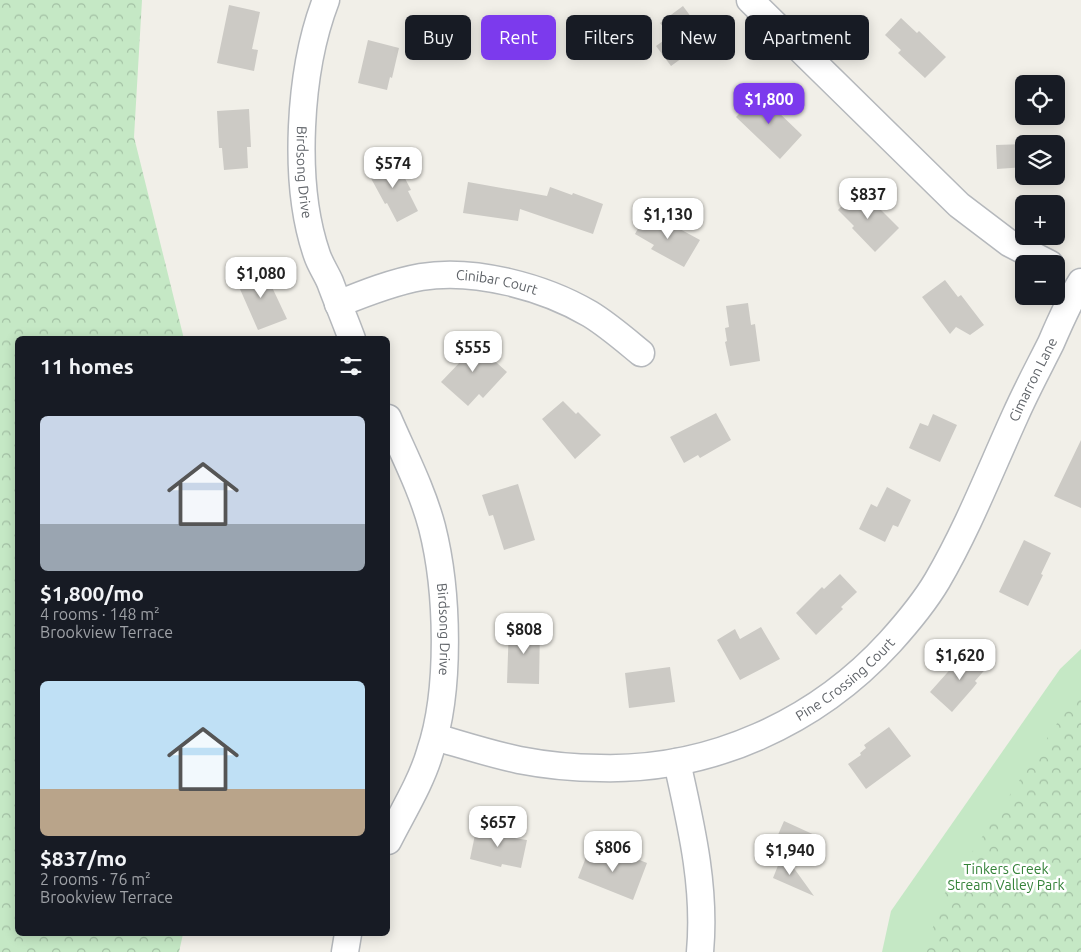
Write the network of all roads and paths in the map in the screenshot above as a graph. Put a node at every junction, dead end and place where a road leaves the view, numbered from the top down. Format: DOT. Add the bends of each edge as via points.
graph roads {
  1 [pos="326,0"];
  2 [pos="750,0"];
  3 [pos="1032,255"];
  4 [pos="1065,274"];
  5 [pos="1080,283"];
  6 [pos="338,304"];
  7 [pos="351,336"];
  8 [pos="641,353"];
  9 [pos="390,423"];
  10 [pos="988,478"];
  11 [pos="435,737"];
  12 [pos="677,762"];
  13 [pos="390,837"];
  14 [pos="348,936"];
  15 [pos="345,952"];
  16 [pos="700,952"];
  1 -- 6 [label="street, Birdsong Drive" via="315,33 307,79 302,168 317,255"];
  2 -- 3 [label="street" via="958,205 1009,243"];
  4 -- 5 [label="street"];
  5 -- 10 [label="street, Cimarron Lane"];
  6 -- 7 [label="street, Birdsong Drive"];
  6 -- 8 [label="street, Cinibar Court" via="382,287 424,277 489,278 518,284 574,306 607,325"];
  9 -- 11 [label="street, Birdsong Drive" via="425,506 442,581 444,662"];
  10 -- 12 [label="street, Pine Crossing Court" via="948,561 926,598 874,659 829,697 796,719 731,747"];
  11 -- 12 [label="street, Pine Crossing Court" via="519,760 556,765 634,768"];
  11 -- 13 [label="street, Birdsong Drive" via="422,772"];
  12 -- 16 [label="street" via="698,864 702,922"];
  14 -- 15 [label="street"];
}
